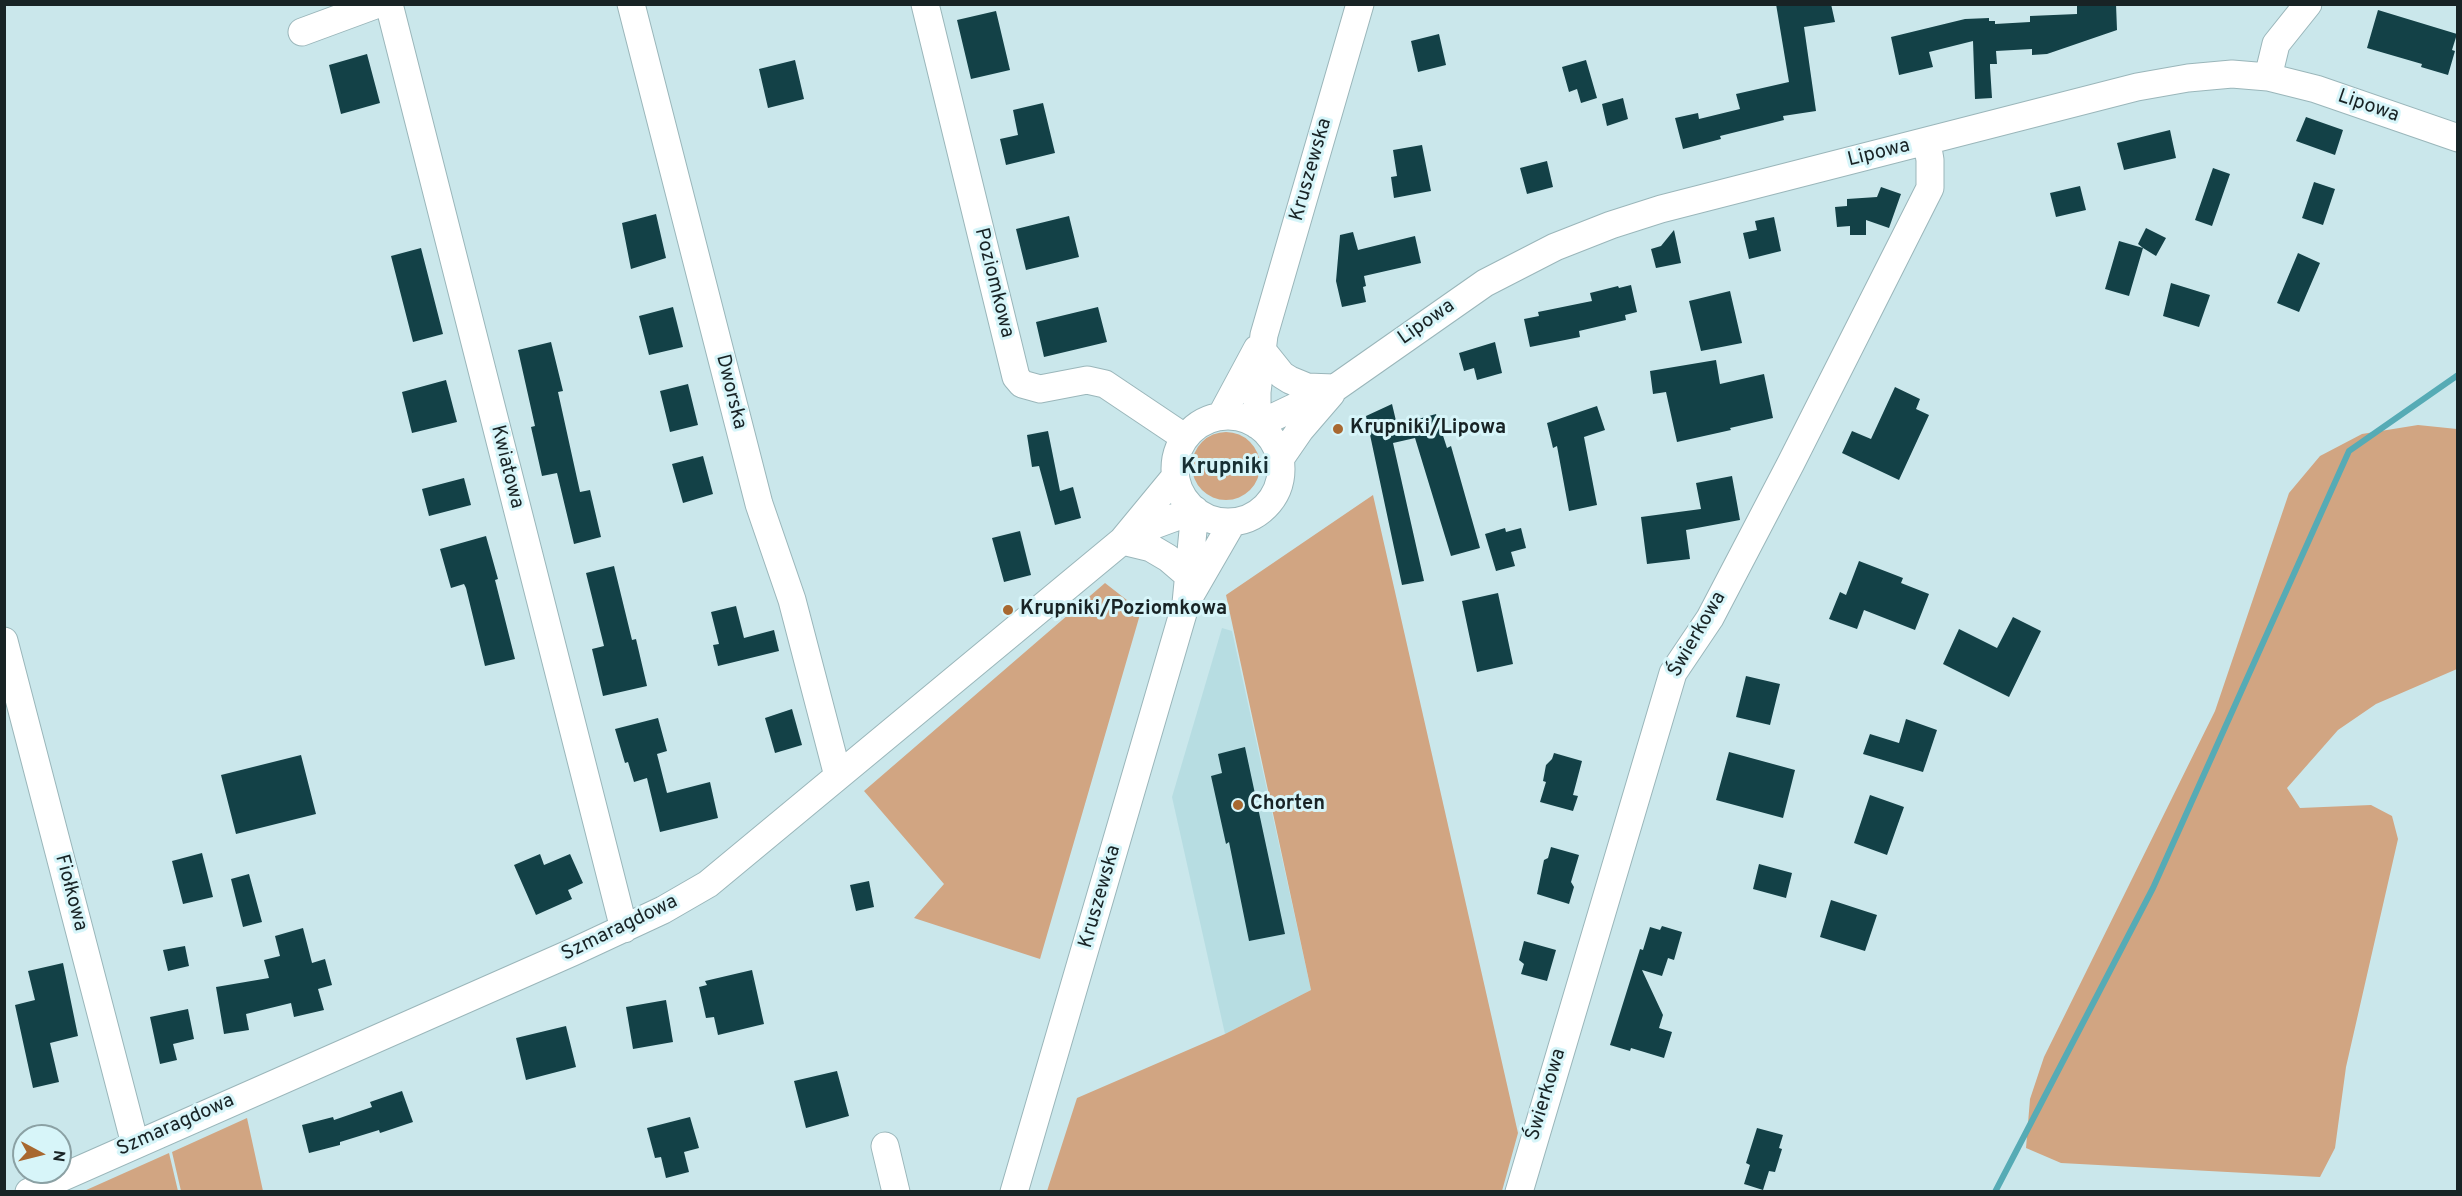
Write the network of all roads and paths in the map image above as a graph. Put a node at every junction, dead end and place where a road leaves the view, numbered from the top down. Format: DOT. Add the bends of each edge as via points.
graph roads {
  1 [pos="378,4"];
  2 [pos="389,4"];
  3 [pos="631,4"];
  4 [pos="925,4"];
  5 [pos="1360,4"];
  6 [pos="2308,4"];
  7 [pos="302,32"];
  8 [pos="2268,77"];
  9 [pos="2457,138"];
  10 [pos="1927,142"];
  11 [pos="1263,342"];
  12 [pos="1335,388"];
  13 [pos="1221,416"];
  14 [pos="1257,424"];
  15 [pos="1184,437"];
  16 [pos="1280,459"];
  17 [pos="1174,478"];
  18 [pos="1195,510"];
  19 [pos="1232,523"];
  20 [pos="1126,537"];
  21 [pos="1189,576"];
  22 [pos="1186,603"];
  23 [pos="4,641"];
  24 [pos="838,776"];
  25 [pos="624,929"];
  26 [pos="135,1144"];
  27 [pos="885,1146"];
  28 [pos="29,1191"];
  29 [pos="896,1191"];
  30 [pos="1014,1191"];
  31 [pos="1519,1191"];
  1 -- 7 [label="street"];
  2 -- 25 [label="street, Kwiatowa"];
  3 -- 24 [label="street, Dworska" via="759,504 792,600"];
  4 -- 15 [label="street, Poziomkowa" via="1016,377 1022,384 1040,389 1088,380 1105,384"];
  5 -- 11 [label="street, Kruszewska"];
  6 -- 8 [label="street" via="2276,44"];
  8 -- 9 [label="street, Lipowa" via="2316,89"];
  8 -- 10 [label="street, Lipowa" via="2222,75 2137,87"];
  10 -- 12 [label="street, Lipowa" via="1661,209 1554,247 1485,283"];
  10 -- 31 [label="street, Świerkowa" via="1930,188 1715,609 1673,673"];
  11 -- 12 [label="street" via="1282,375 1307,387"];
  11 -- 13 [label="street, Kruszewska"];
  11 -- 14 [label="street, Kruszewska"];
  12 -- 14 [label="street, Lipowa"];
  12 -- 16 [label="street, Lipowa"];
  13 -- 14 [label="street" via="1236,416"];
  13 -- 15 [label="street" via="1204,421"];
  14 -- 16 [label="street" via="1272,440"];
  15 -- 17 [label="street" via="1176,456"];
  16 -- 19 [label="street" via="1280,481 1270,500 1254,516"];
  17 -- 18 [label="street" via="1184,500"];
  17 -- 20 [label="street, Szmaragdowa"];
  18 -- 19 [label="street" via="1211,520"];
  18 -- 20 [label="street, Szmaragdowa"];
  18 -- 21 [label="street, Kruszewska"];
  19 -- 22 [label="street, Kruszewska"];
  20 -- 21 [label="street" via="1168,558"];
  20 -- 24 [label="street, Szmaragdowa"];
  21 -- 22 [label="street, Kruszewska"];
  22 -- 30 [label="street, Kruszewska"];
  23 -- 26 [label="street, Fiołkowa"];
  24 -- 25 [label="street, Szmaragdowa" via="708,884"];
  25 -- 26 [label="street, Szmaragdowa"];
  26 -- 28 [label="street, Szmaragdowa"];
  27 -- 29 [label="street"];
}
